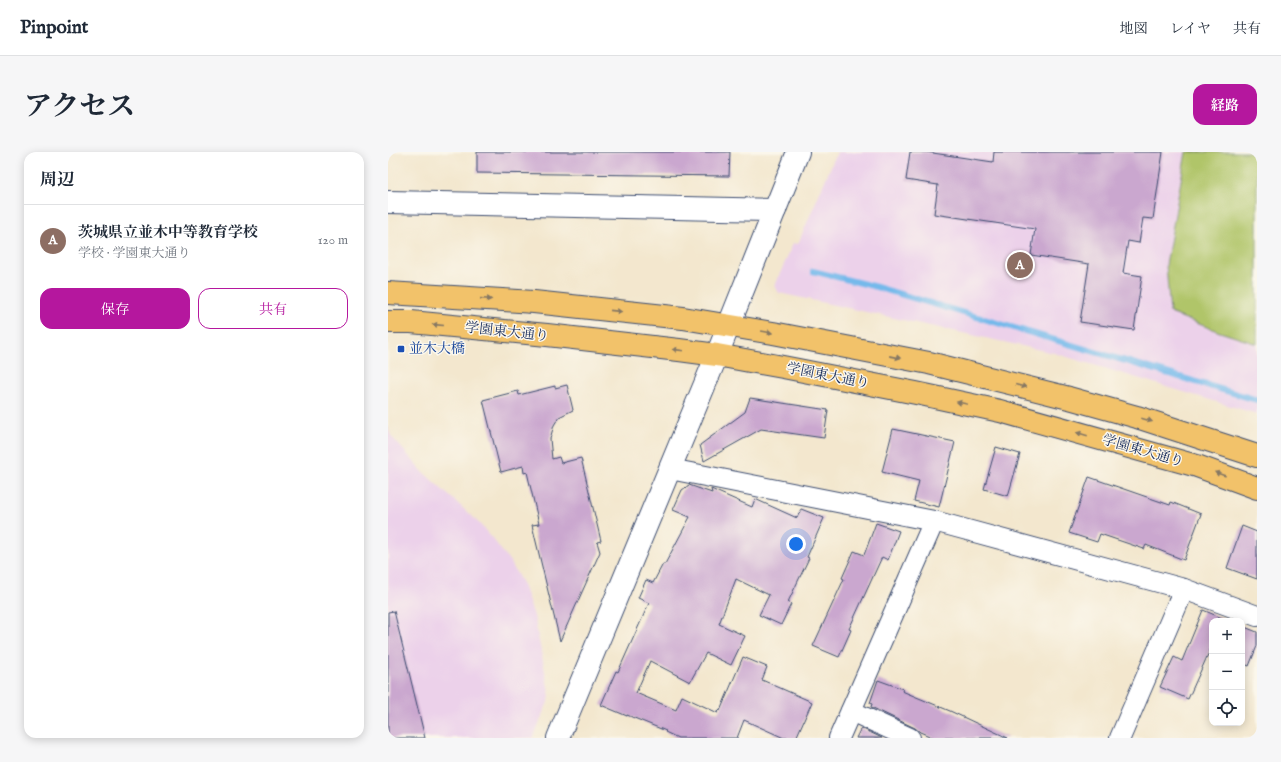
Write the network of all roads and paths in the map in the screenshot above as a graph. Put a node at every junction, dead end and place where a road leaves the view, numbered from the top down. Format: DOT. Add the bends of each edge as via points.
graph roads {
  1 [pos="798,152"];
  2 [pos="388,202"];
  3 [pos="775,210"];
  4 [pos="388,293"];
  5 [pos="388,322"];
  6 [pos="729,325"];
  7 [pos="717,355"];
  8 [pos="1257,456"];
  9 [pos="670,469"];
  10 [pos="1257,488"];
  11 [pos="934,521"];
  12 [pos="1184,589"];
  13 [pos="1257,616"];
  14 [pos="851,711"];
  15 [pos="558,738"];
  16 [pos="839,738"];
  17 [pos="910,738"];
  18 [pos="1120,738"];
  1 -- 3 [label="street"];
  2 -- 3 [label="street"];
  3 -- 6 [label="street"];
  4 -- 6 [label="main road, one-way" via="534,302"];
  7 -- 5 [label="main road, 学園東大通り, one-way" via="547,335"];
  6 -- 7 [label="street"];
  6 -- 8 [label="main road, one-way" via="929,363 1069,398"];
  7 -- 9 [label="street"];
  10 -- 7 [label="main road, 学園東大通り, one-way" via="1197,466 1000,411 916,392"];
  9 -- 11 [label="street"];
  9 -- 15 [label="street"];
  11 -- 12 [label="street"];
  11 -- 14 [label="street"];
  12 -- 13 [label="street"];
  12 -- 18 [label="street"];
  14 -- 16 [label="street"];
  14 -- 17 [label="street"];
}
